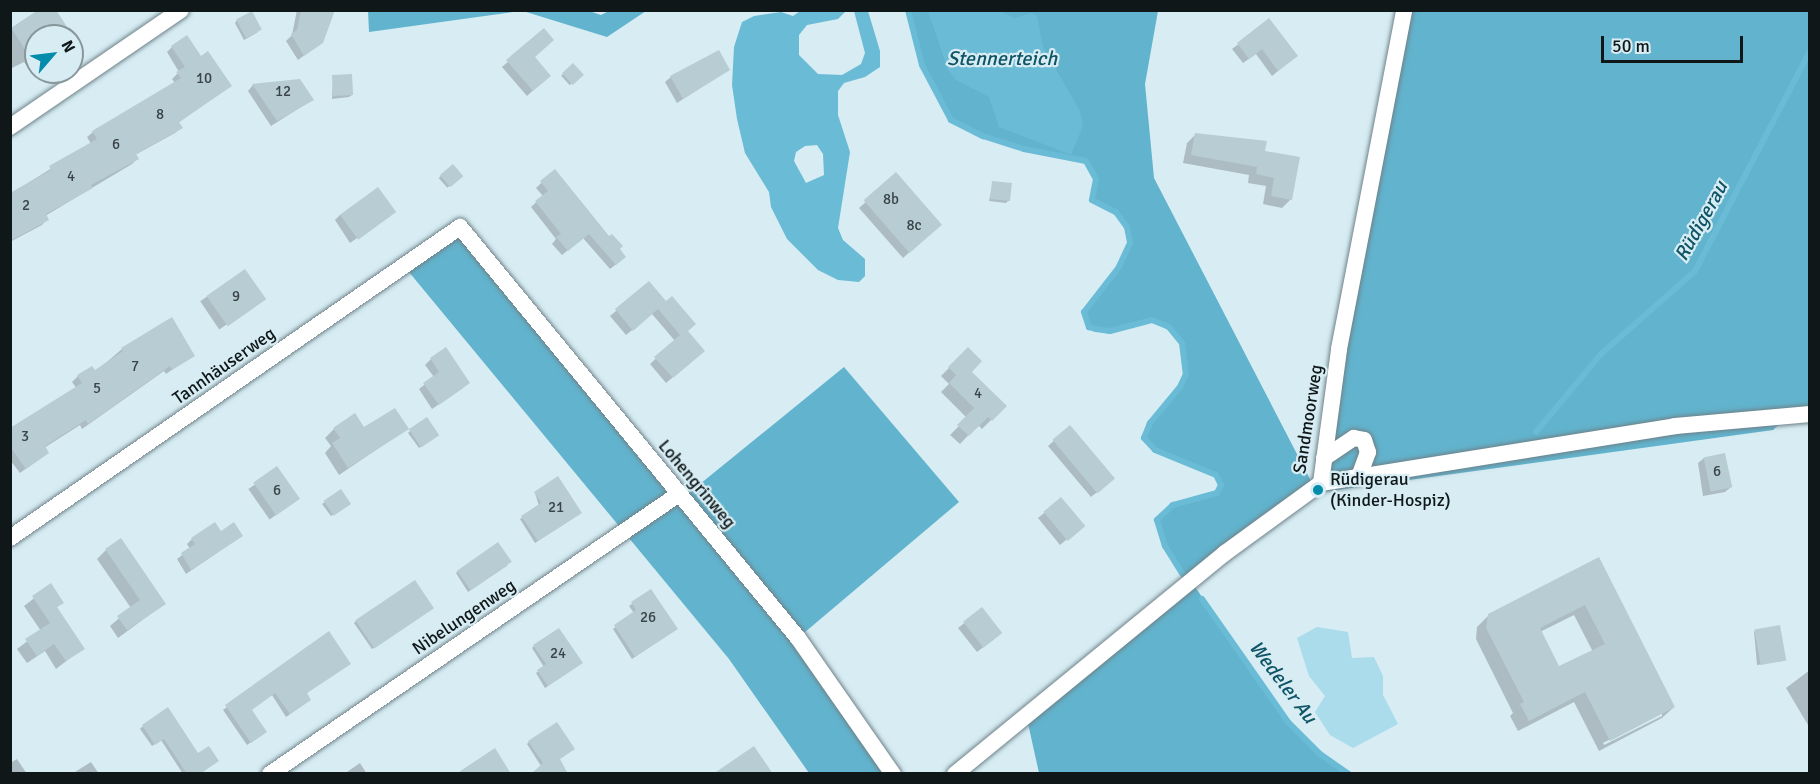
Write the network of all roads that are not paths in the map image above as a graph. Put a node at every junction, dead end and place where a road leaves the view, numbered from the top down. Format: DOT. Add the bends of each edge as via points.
graph roads {
  1 [pos="181,10"];
  2 [pos="1404,10"];
  3 [pos="10,127"];
  4 [pos="460,227"];
  5 [pos="1809,414"];
  6 [pos="1324,458"];
  7 [pos="1359,477"];
  8 [pos="1321,483"];
  9 [pos="680,493"];
  10 [pos="10,538"];
  11 [pos="270,774"];
  12 [pos="893,774"];
  13 [pos="955,774"];
  1 -- 3 [label="street"];
  2 -- 6 [label="street, Sandmoorweg" via="1339,349"];
  4 -- 9 [label="street, Lohengrinweg"];
  4 -- 10 [label="street, Tannhäuserweg"];
  5 -- 7 [label="street" via="1675,426"];
  6 -- 7 [label="street" via="1354,438 1364,440 1368,452"];
  6 -- 8 [label="street, Sandmoorweg"];
  7 -- 8 [label="street"];
  8 -- 13 [label="street, Sandmoorweg" via="1191,580"];
  9 -- 11 [label="street, Nibelungenweg"];
  9 -- 12 [label="street, Lohengrinweg" via="798,638"];
}
